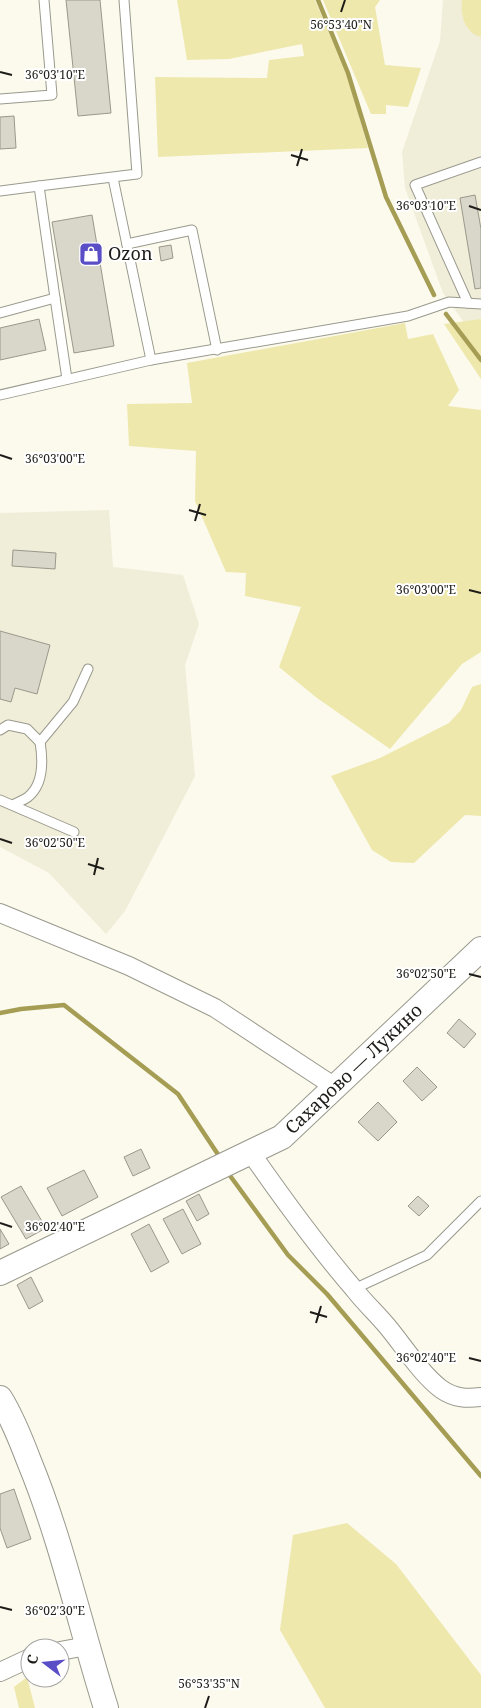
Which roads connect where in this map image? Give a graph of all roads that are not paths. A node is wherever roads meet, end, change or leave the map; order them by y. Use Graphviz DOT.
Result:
graph roads {
  1 [pos="44,0"];
  2 [pos="124,0"];
  3 [pos="0,100"];
  4 [pos="481,162"];
  5 [pos="113,178"];
  6 [pos="39,186"];
  7 [pos="0,191"];
  8 [pos="127,244"];
  9 [pos="55,298"];
  10 [pos="468,303"];
  11 [pos="481,304"];
  12 [pos="0,312"];
  13 [pos="217,350"];
  14 [pos="151,360"];
  15 [pos="67,379"];
  16 [pos="0,395"];
  17 [pos="88,669"];
  18 [pos="0,730"];
  19 [pos="40,742"];
  20 [pos="0,800"];
  21 [pos="14,804"];
  22 [pos="74,832"];
  23 [pos="0,912"];
  24 [pos="481,949"];
  25 [pos="335,1087"];
  26 [pos="251,1153"];
  27 [pos="481,1201"];
  28 [pos="0,1272"];
  29 [pos="354,1289"];
  30 [pos="481,1397"];
  31 [pos="0,1398"];
  32 [pos="87,1646"];
  33 [pos="70,1649"];
  34 [pos="20,1663"];
  35 [pos="0,1672"];
  36 [pos="106,1708"];
  1 -- 3 [label="lane"];
  2 -- 5 [label="lane"];
  4 -- 10 [label="lane"];
  5 -- 6 [label="lane"];
  5 -- 8 [label="lane"];
  6 -- 7 [label="lane"];
  6 -- 9 [label="lane"];
  8 -- 13 [label="lane"];
  8 -- 14 [label="lane"];
  9 -- 12 [label="lane"];
  9 -- 15 [label="lane"];
  10 -- 11 [label="lane"];
  10 -- 13 [label="lane"];
  13 -- 14 [label="lane"];
  14 -- 15 [label="lane"];
  15 -- 16 [label="lane"];
  17 -- 19 [label="lane"];
  18 -- 19 [label="lane"];
  19 -- 21 [label="lane"];
  20 -- 21 [label="lane"];
  21 -- 22 [label="lane"];
  23 -- 25 [label="street"];
  24 -- 25 [label="street, Сахарово — Лукино"];
  25 -- 26 [label="street, Сахарово — Лукино"];
  26 -- 28 [label="street, Сахарово — Лукино"];
  26 -- 29 [label="street"];
  27 -- 29 [label="lane"];
  29 -- 30 [label="street"];
  31 -- 32 [label="street"];
  32 -- 33 [label="street"];
  32 -- 36 [label="street"];
  34 -- 35 [label="street"];
}
